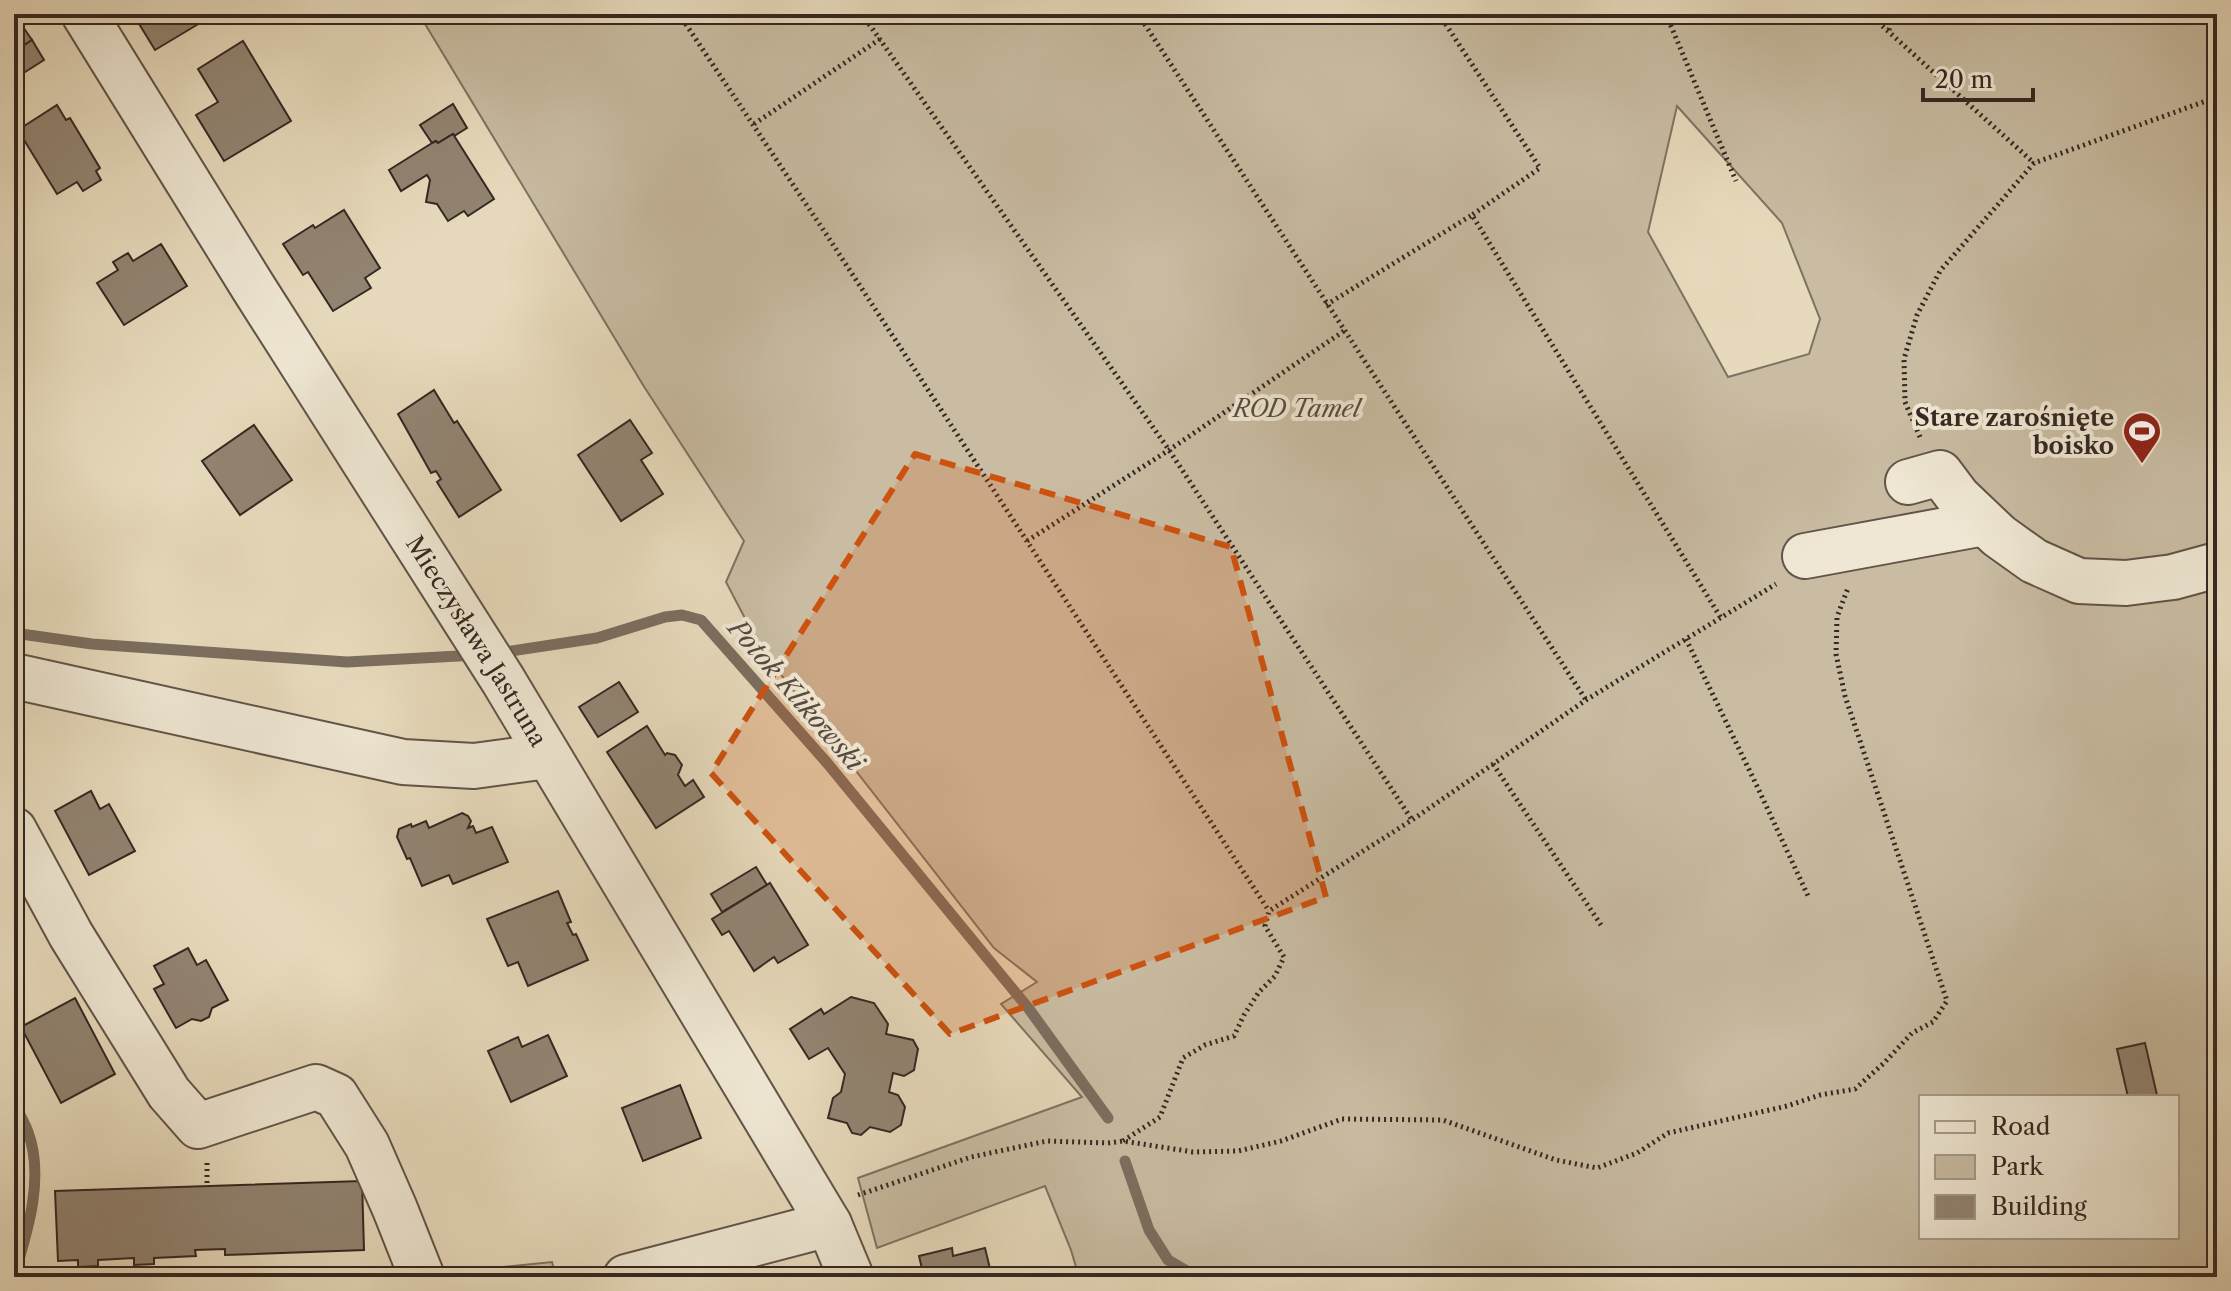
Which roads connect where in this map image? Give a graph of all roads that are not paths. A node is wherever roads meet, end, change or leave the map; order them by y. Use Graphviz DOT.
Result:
graph roads {
  1 [pos="84,14"];
  2 [pos="1924,478"];
  3 [pos="1991,530"];
  4 [pos="2217,565"];
  5 [pos="1794,568"];
  6 [pos="14,676"];
  7 [pos="548,756"];
  8 [pos="14,830"];
  9 [pos="824,1216"];
  10 [pos="422,1277"];
  11 [pos="626,1277"];
  12 [pos="851,1277"];
  1 -- 7 [label="street, Mieczysława Jastruna"];
  2 -- 3 [label="street"];
  3 -- 4 [label="street"];
  3 -- 5 [label="street"];
  6 -- 7 [label="street"];
  7 -- 9 [label="street, Mieczysława Jastruna"];
  8 -- 10 [label="street"];
  9 -- 11 [label="street"];
  9 -- 12 [label="street, Mieczysława Jastruna"];
}
